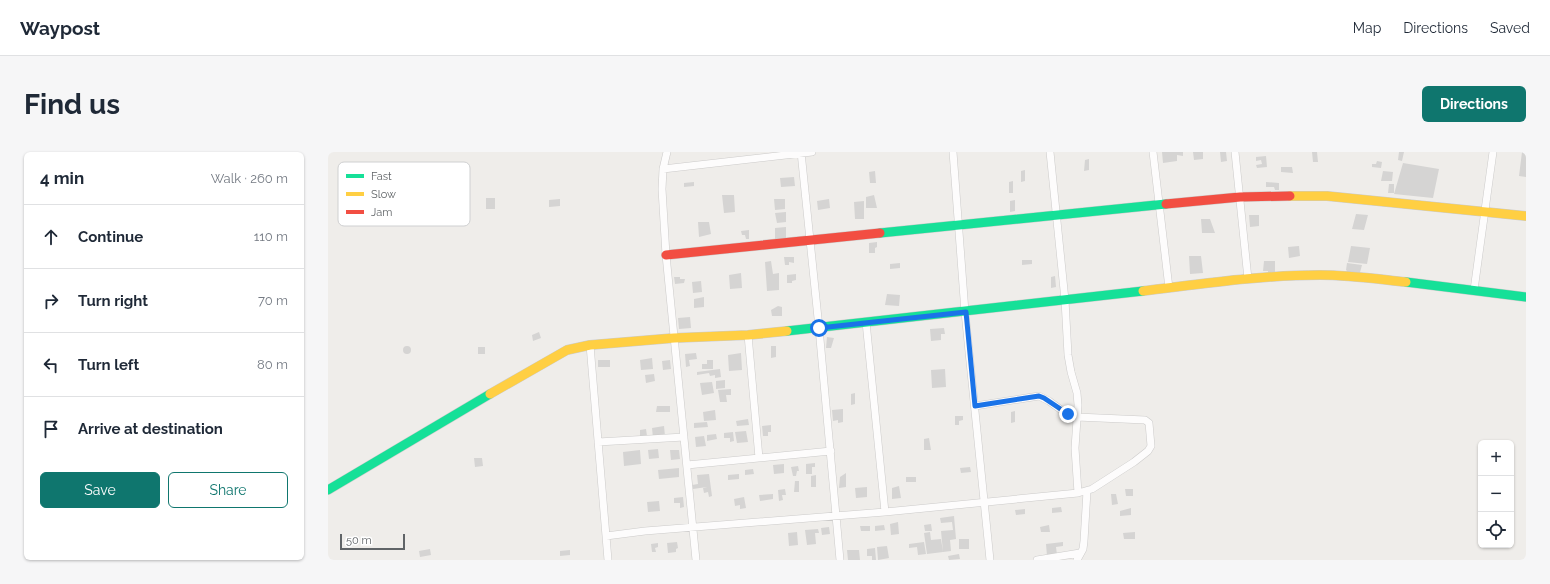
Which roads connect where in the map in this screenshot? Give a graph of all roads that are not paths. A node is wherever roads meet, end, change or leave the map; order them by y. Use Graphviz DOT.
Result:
graph roads {
  1 [pos="667,152"];
  2 [pos="801,152"];
  3 [pos="812,152"];
  4 [pos="953,152"];
  5 [pos="1050,152"];
  6 [pos="1153,152"];
  7 [pos="1235,152"];
  8 [pos="1493,152"];
  9 [pos="663,170"];
  10 [pos="1240,197"];
  11 [pos="1159,205"];
  12 [pos="1486,212"];
  13 [pos="1526,216"];
  14 [pos="1056,217"];
  15 [pos="959,226"];
  16 [pos="810,241"];
  17 [pos="666,255"];
  18 [pos="1248,279"];
  19 [pos="1169,288"];
  20 [pos="1474,290"];
  21 [pos="1526,297"];
  22 [pos="1065,300"];
  23 [pos="966,312"];
  24 [pos="866,322"];
  25 [pos="819,328"];
  26 [pos="748,335"];
  27 [pos="674,338"];
  28 [pos="590,345"];
  29 [pos="975,406"];
  30 [pos="1077,417"];
  31 [pos="684,437"];
  32 [pos="598,442"];
  33 [pos="830,451"];
  34 [pos="759,458"];
  35 [pos="687,464"];
  36 [pos="328,490"];
  37 [pos="1087,491"];
  38 [pos="1078,493"];
  39 [pos="985,502"];
  40 [pos="886,512"];
  41 [pos="836,516"];
  42 [pos="693,527"];
  43 [pos="606,536"];
  44 [pos="1078,557"];
  45 [pos="608,560"];
  46 [pos="696,560"];
  47 [pos="840,560"];
  48 [pos="990,560"];
  49 [pos="1037,560"];
  1 -- 9 [label="street"];
  2 -- 3 [label="street"];
  2 -- 9 [label="street"];
  2 -- 16 [label="street"];
  4 -- 15 [label="street"];
  5 -- 14 [label="street"];
  6 -- 11 [label="street"];
  7 -- 10 [label="street"];
  8 -- 12 [label="street"];
  9 -- 17 [label="street"];
  10 -- 11 [label="main road"];
  10 -- 12 [label="main road"];
  10 -- 18 [label="street"];
  11 -- 14 [label="main road"];
  11 -- 19 [label="street"];
  12 -- 13 [label="main road"];
  12 -- 20 [label="street"];
  14 -- 15 [label="main road"];
  14 -- 22 [label="street"];
  15 -- 16 [label="main road"];
  15 -- 23 [label="street"];
  16 -- 17 [label="main road"];
  16 -- 25 [label="street"];
  17 -- 27 [label="street"];
  18 -- 19 [label="main road"];
  18 -- 20 [label="main road"];
  19 -- 22 [label="main road"];
  20 -- 21 [label="main road"];
  22 -- 23 [label="main road"];
  22 -- 30 [label="street"];
  23 -- 24 [label="main road"];
  23 -- 29 [label="street"];
  24 -- 25 [label="main road"];
  24 -- 40 [label="street"];
  25 -- 26 [label="main road"];
  25 -- 33 [label="street"];
  26 -- 27 [label="main road"];
  26 -- 34 [label="street"];
  27 -- 28 [label="main road"];
  27 -- 31 [label="street"];
  28 -- 32 [label="street"];
  28 -- 36 [label="main road"];
  29 -- 30 [label="street"];
  29 -- 39 [label="street"];
  30 -- 37 [label="street"];
  30 -- 38 [label="street"];
  31 -- 32 [label="street"];
  31 -- 35 [label="street"];
  32 -- 43 [label="street"];
  33 -- 34 [label="street"];
  33 -- 41 [label="street"];
  34 -- 35 [label="street"];
  35 -- 42 [label="street"];
  37 -- 38 [label="street"];
  37 -- 44 [label="street"];
  38 -- 39 [label="street"];
  39 -- 40 [label="street"];
  39 -- 48 [label="street"];
  40 -- 41 [label="street"];
  41 -- 42 [label="street"];
  41 -- 47 [label="street"];
  42 -- 43 [label="street"];
  42 -- 46 [label="street"];
  43 -- 45 [label="street"];
  44 -- 49 [label="street"];
}
